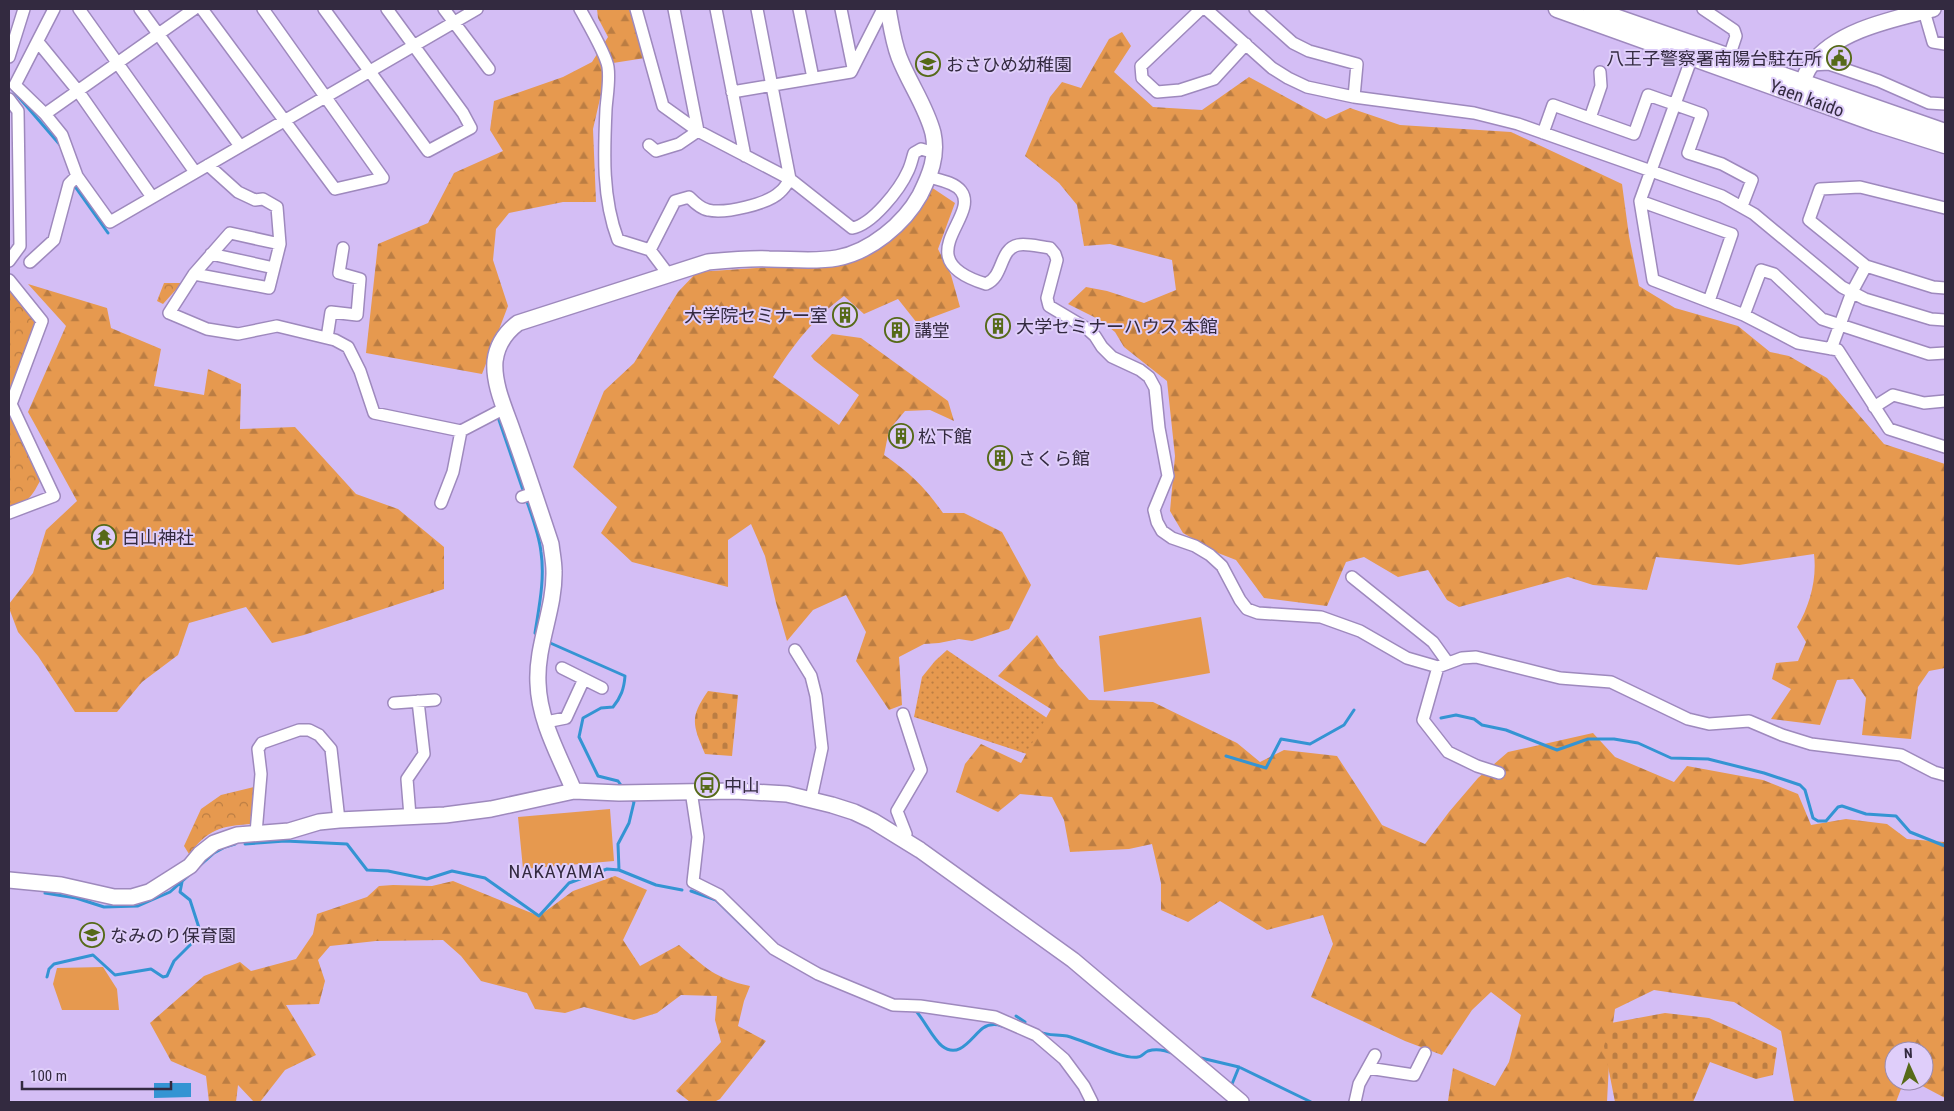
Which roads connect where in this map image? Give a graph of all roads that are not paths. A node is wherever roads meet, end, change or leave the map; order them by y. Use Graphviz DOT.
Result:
graph roads {
  1 [pos="24,9"];
  2 [pos="54,9"];
  3 [pos="79,9"];
  4 [pos="140,9"];
  5 [pos="194,9"];
  6 [pos="202,9"];
  7 [pos="263,9"];
  8 [pos="324,9"];
  9 [pos="387,9"];
  10 [pos="444,9"];
  11 [pos="477,9"];
  12 [pos="580,9"];
  13 [pos="636,9"];
  14 [pos="674,9"];
  15 [pos="716,9"];
  16 [pos="757,9"];
  17 [pos="799,9"];
  18 [pos="841,9"];
  19 [pos="883,9"];
  20 [pos="888,9"];
  21 [pos="1201,9"];
  22 [pos="1206,9"];
  23 [pos="1255,9"];
  24 [pos="1557,9"];
  25 [pos="1592,9"];
  26 [pos="1703,9"];
  27 [pos="1929,10"];
  28 [pos="9,19"];
  29 [pos="454,22"];
  30 [pos="17,31"];
  31 [pos="159,34"];
  32 [pos="38,42"];
  33 [pos="1246,44"];
  34 [pos="1945,44"];
  35 [pos="414,46"];
  36 [pos="9,57"];
  37 [pos="1692,57"];
  38 [pos="1729,57"];
  39 [pos="118,63"];
  40 [pos="1811,65"];
  41 [pos="854,68"];
  42 [pos="489,69"];
  43 [pos="370,71"];
  44 [pos="1600,72"];
  45 [pos="813,78"];
  46 [pos="772,86"];
  47 [pos="1800,88"];
  48 [pos="78,91"];
  49 [pos="732,92"];
  50 [pos="325,97"];
  51 [pos="1354,97"];
  52 [pos="9,99"];
  53 [pos="1945,104"];
  54 [pos="1675,105"];
  55 [pos="46,114"];
  56 [pos="1590,118"];
  57 [pos="283,121"];
  58 [pos="698,131"];
  59 [pos="1945,132"];
  60 [pos="1543,133"];
  61 [pos="649,145"];
  62 [pos="1945,145"];
  63 [pos="240,146"];
  64 [pos="935,153"];
  65 [pos="745,156"];
  66 [pos="208,165"];
  67 [pos="195,172"];
  68 [pos="1652,172"];
  69 [pos="76,176"];
  70 [pos="929,177"];
  71 [pos="790,179"];
  72 [pos="152,197"];
  73 [pos="1640,201"];
  74 [pos="1742,206"];
  75 [pos="1945,208"];
  76 [pos="280,244"];
  77 [pos="343,248"];
  78 [pos="650,250"];
  79 [pos="211,254"];
  80 [pos="9,261"];
  81 [pos="30,262"];
  82 [pos="1866,266"];
  83 [pos="274,268"];
  84 [pos="194,274"];
  85 [pos="668,274"];
  86 [pos="9,280"];
  87 [pos="1945,288"];
  88 [pos="1852,292"];
  89 [pos="1710,301"];
  90 [pos="1744,315"];
  91 [pos="1945,320"];
  92 [pos="1840,325"];
  93 [pos="327,338"];
  94 [pos="1830,349"];
  95 [pos="1945,353"];
  96 [pos="1945,401"];
  97 [pos="1874,407"];
  98 [pos="505,408"];
  99 [pos="461,431"];
  100 [pos="1945,447"];
  101 [pos="441,503"];
  102 [pos="9,513"];
  103 [pos="1352,577"];
  104 [pos="795,650"];
  105 [pos="1443,665"];
  106 [pos="562,668"];
  107 [pos="584,679"];
  108 [pos="602,688"];
  109 [pos="435,700"];
  110 [pos="418,701"];
  111 [pos="394,703"];
  112 [pos="903,714"];
  113 [pos="546,722"];
  114 [pos="1499,773"];
  115 [pos="1945,775"];
  116 [pos="574,791"];
  117 [pos="691,791"];
  118 [pos="811,799"];
  119 [pos="410,816"];
  120 [pos="339,820"];
  121 [pos="256,833"];
  122 [pos="904,840"];
  123 [pos="9,880"];
  124 [pos="1425,1053"];
  125 [pos="1375,1055"];
  126 [pos="1368,1068"];
  127 [pos="1092,1102"];
  128 [pos="1241,1102"];
  129 [pos="1354,1102"];
  1 -- 30 [label="street"];
  2 -- 32 [label="street"];
  3 -- 39 [label="street"];
  4 -- 31 [label="street"];
  5 -- 31 [label="street"];
  6 -- 57 [label="street"];
  7 -- 50 [label="street"];
  8 -- 43 [label="street"];
  9 -- 35 [label="street"];
  10 -- 29 [label="street"];
  11 -- 29 [label="street"];
  12 -- 78 [label="street"];
  13 -- 58 [label="street"];
  14 -- 58 [label="street"];
  15 -- 49 [label="street"];
  16 -- 46 [label="street"];
  17 -- 45 [label="street"];
  18 -- 41 [label="street"];
  19 -- 41 [label="street"];
  20 -- 64 [label="street"];
  21 -- 33 [label="street"];
  22 -- 33 [label="street"];
  23 -- 51 [label="street"];
  24 -- 37 [label="main road, Yaen kaido"];
  25 -- 38 [label="main road, Yaen kaido"];
  26 -- 38 [label="street"];
  27 -- 34 [label="street"];
  27 -- 40 [label="street"];
  28 -- 30 [label="street"];
  29 -- 35 [label="street"];
  29 -- 42 [label="street"];
  30 -- 36 [label="street"];
  31 -- 39 [label="street"];
  31 -- 63 [label="street"];
  32 -- 48 [label="street"];
  32 -- 55 [label="street"];
  33 -- 51 [label="street"];
  35 -- 43 [label="street"];
  35 -- 43 [label="street"];
  37 -- 47 [label="main road, Yaen kaido"];
  37 -- 54 [label="street"];
  38 -- 47 [label="main road, Yaen kaido"];
  39 -- 48 [label="street"];
  39 -- 67 [label="street"];
  40 -- 47 [label="street"];
  40 -- 53 [label="street"];
  41 -- 45 [label="street"];
  43 -- 50 [label="street"];
  44 -- 56 [label="street"];
  45 -- 46 [label="street"];
  46 -- 49 [label="street"];
  46 -- 71 [label="street"];
  47 -- 59 [label="main road, Yaen kaido"];
  47 -- 62 [label="main road, Yaen kaido"];
  48 -- 55 [label="street"];
  48 -- 72 [label="street"];
  49 -- 65 [label="street"];
  50 -- 57 [label="street"];
  50 -- 57 [label="street"];
  51 -- 60 [label="street"];
  52 -- 80 [label="street"];
  54 -- 56 [label="street"];
  54 -- 68 [label="street"];
  54 -- 74 [label="street"];
  55 -- 69 [label="street"];
  56 -- 60 [label="street"];
  57 -- 63 [label="street"];
  58 -- 61 [label="street"];
  58 -- 65 [label="street"];
  60 -- 68 [label="street"];
  63 -- 66 [label="street"];
  64 -- 70 [label="street"];
  64 -- 71 [label="street"];
  65 -- 71 [label="street"];
  66 -- 67 [label="street"];
  66 -- 76 [label="street"];
  67 -- 72 [label="street"];
  68 -- 73 [label="street"];
  68 -- 74 [label="street"];
  69 -- 72 [label="street"];
  69 -- 81 [label="street"];
  70 -- 85 [label="street"];
  70 -- 105 [label="street"];
  71 -- 78 [label="street"];
  73 -- 89 [label="street"];
  73 -- 89 [label="street"];
  74 -- 88 [label="street"];
  75 -- 82 [label="street"];
  76 -- 79 [label="street"];
  76 -- 83 [label="street"];
  77 -- 93 [label="street"];
  78 -- 85 [label="street"];
  79 -- 83 [label="street"];
  79 -- 84 [label="street"];
  82 -- 87 [label="street"];
  82 -- 88 [label="street"];
  83 -- 84 [label="street"];
  84 -- 93 [label="street"];
  85 -- 98 [label="street"];
  86 -- 102 [label="street"];
  88 -- 91 [label="street"];
  88 -- 92 [label="street"];
  89 -- 90 [label="street"];
  90 -- 92 [label="street"];
  90 -- 94 [label="street"];
  92 -- 94 [label="street"];
  92 -- 95 [label="street"];
  93 -- 99 [label="street"];
  94 -- 97 [label="street"];
  96 -- 97 [label="street"];
  97 -- 100 [label="street"];
  98 -- 99 [label="street"];
  98 -- 113 [label="street"];
  99 -- 101 [label="street"];
  103 -- 105 [label="street"];
  104 -- 118 [label="street"];
  105 -- 114 [label="street"];
  105 -- 115 [label="street"];
  106 -- 107 [label="street"];
  107 -- 108 [label="street"];
  107 -- 113 [label="street"];
  109 -- 110 [label="street"];
  110 -- 111 [label="street"];
  110 -- 119 [label="street"];
  112 -- 122 [label="street"];
  113 -- 116 [label="street"];
  116 -- 117 [label="street"];
  116 -- 119 [label="street"];
  117 -- 118 [label="street"];
  117 -- 127 [label="street"];
  118 -- 122 [label="street"];
  119 -- 120 [label="street"];
  120 -- 121 [label="street"];
  120 -- 121 [label="street"];
  121 -- 123 [label="street"];
  122 -- 128 [label="street"];
  124 -- 126 [label="street"];
  125 -- 126 [label="street"];
  126 -- 129 [label="street"];
}
